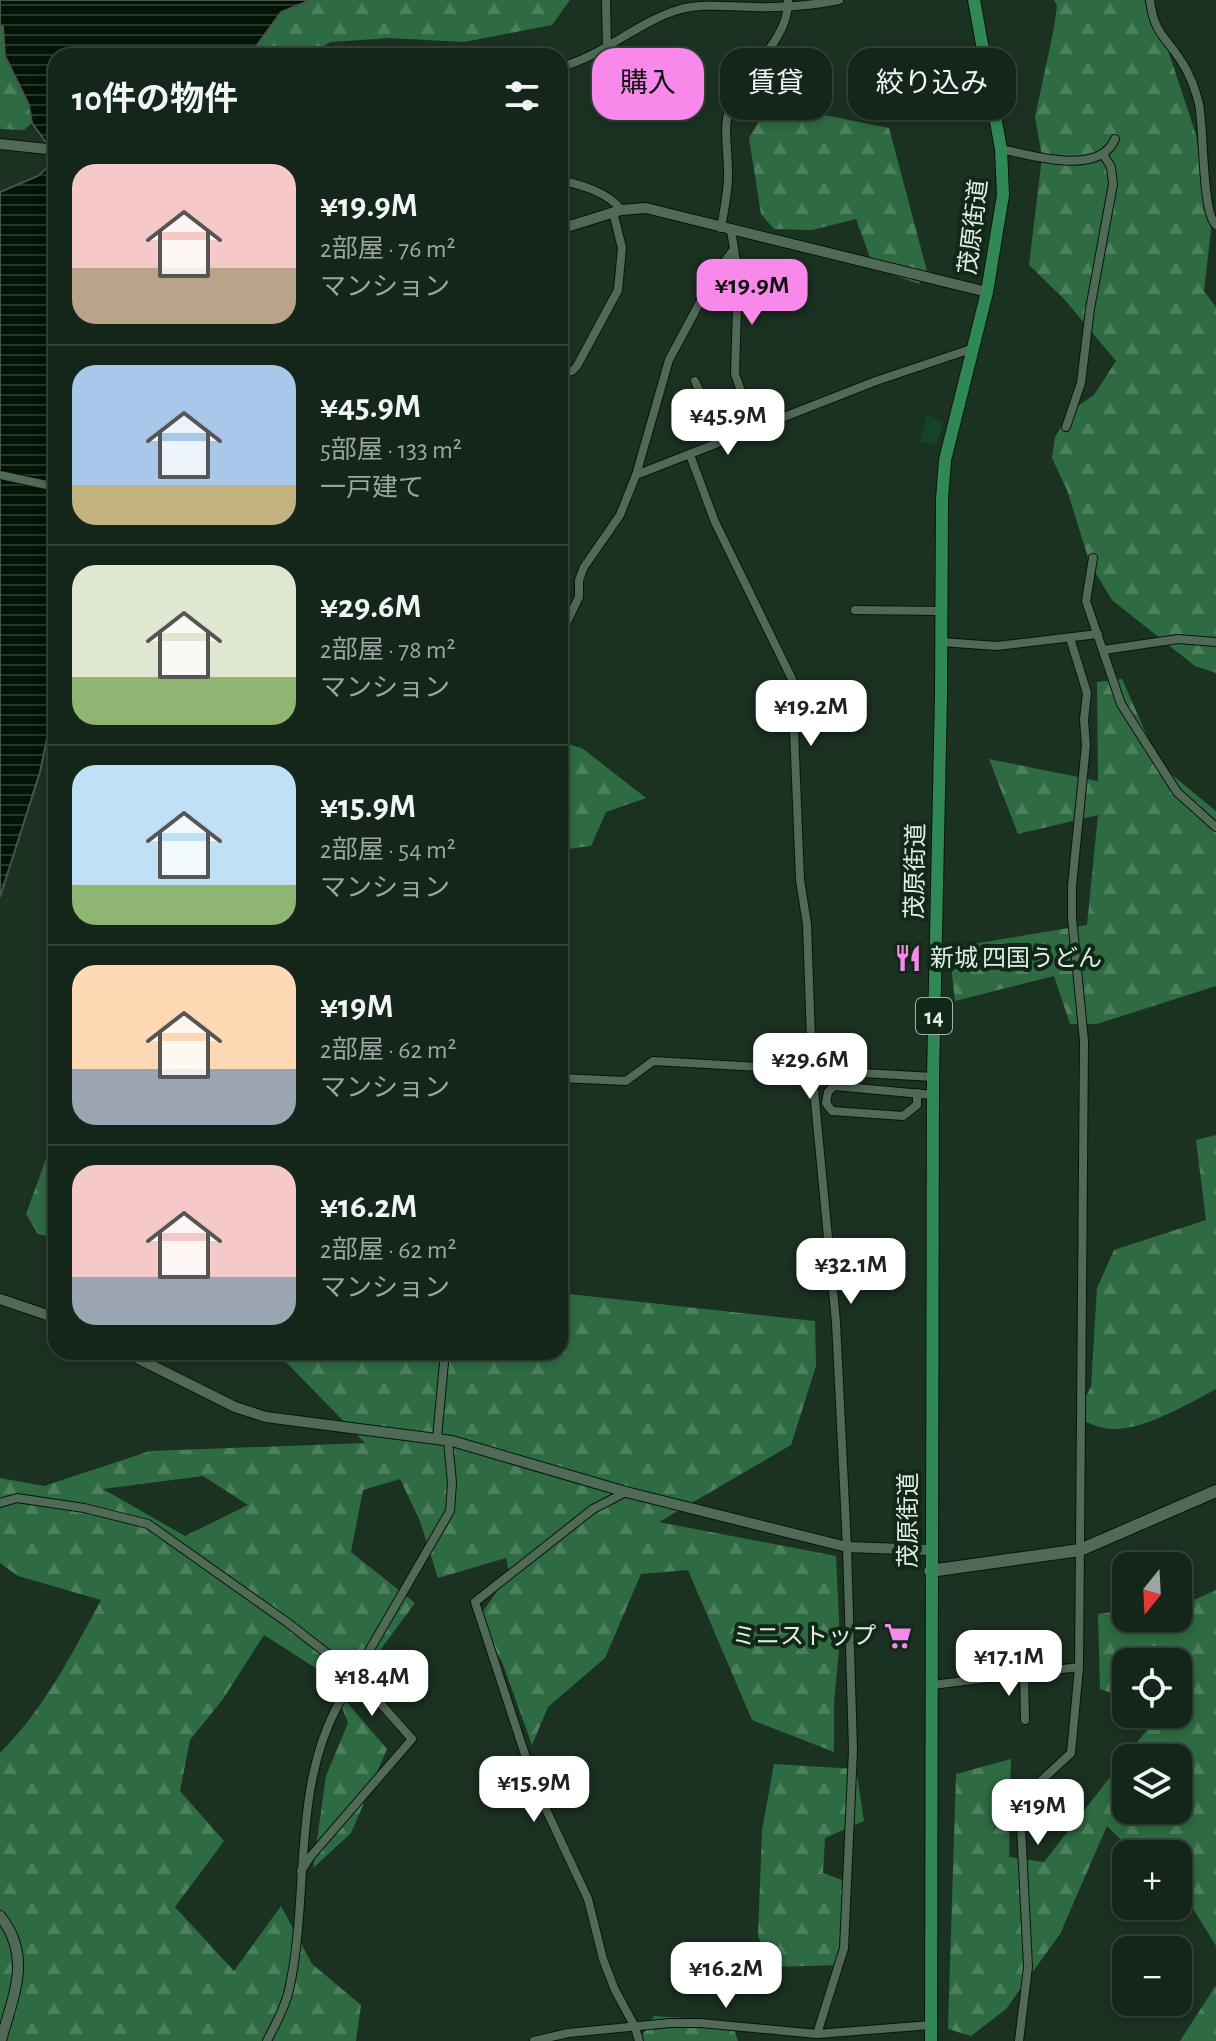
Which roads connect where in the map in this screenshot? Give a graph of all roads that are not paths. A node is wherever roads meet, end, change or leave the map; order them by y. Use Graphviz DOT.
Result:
graph roads {
  1 [pos="606,0"];
  2 [pos="839,0"];
  3 [pos="974,0"];
  4 [pos="1150,0"];
  5 [pos="788,4"];
  6 [pos="607,47"];
  7 [pos="568,66"];
  8 [pos="1115,139"];
  9 [pos="0,144"];
  10 [pos="48,149"];
  11 [pos="1001,149"];
  12 [pos="1103,154"];
  13 [pos="568,183"];
  14 [pos="617,211"];
  15 [pos="1216,225"];
  16 [pos="568,226"];
  17 [pos="726,229"];
  18 [pos="734,249"];
  19 [pos="987,292"];
  20 [pos="974,348"];
  21 [pos="568,372"];
  22 [pos="695,381"];
  23 [pos="1066,427"];
  24 [pos="755,430"];
  25 [pos="722,442"];
  26 [pos="690,455"];
  27 [pos="0,475"];
  28 [pos="636,475"];
  29 [pos="48,485"];
  30 [pos="1093,558"];
  31 [pos="855,610"];
  32 [pos="941,611"];
  33 [pos="568,620"];
  34 [pos="1098,634"];
  35 [pos="1070,638"];
  36 [pos="941,642"];
  37 [pos="1216,642"];
  38 [pos="1104,650"];
  39 [pos="1216,827"];
  40 [pos="812,1069"];
  41 [pos="933,1077"];
  42 [pos="568,1078"];
  43 [pos="917,1093"];
  44 [pos="933,1095"];
  45 [pos="0,1299"];
  46 [pos="48,1315"];
  47 [pos="141,1360"];
  48 [pos="445,1360"];
  49 [pos="443,1440"];
  50 [pos="1216,1491"];
  51 [pos="626,1492"];
  52 [pos="0,1503"];
  53 [pos="847,1547"];
  54 [pos="930,1550"];
  55 [pos="1080,1550"];
  56 [pos="930,1571"];
  57 [pos="1079,1667"];
  58 [pos="1024,1674"];
  59 [pos="356,1676"];
  60 [pos="932,1685"];
  61 [pos="1025,1720"];
  62 [pos="301,1871"];
  63 [pos="0,1916"];
  64 [pos="931,2025"];
  65 [pos="635,2027"];
  66 [pos="819,2038"];
  67 [pos="1,2041"];
  68 [pos="267,2041"];
  69 [pos="534,2041"];
  70 [pos="639,2041"];
  71 [pos="931,2041"];
  72 [pos="1019,2041"];
  1 -- 6 [label="street"];
  2 -- 5 [label="street"];
  3 -- 11 [label="main road, 茂原街道 / 14"];
  4 -- 15 [label="street"];
  5 -- 6 [label="street"];
  5 -- 17 [label="street"];
  6 -- 7 [label="street"];
  8 -- 12 [label="street"];
  9 -- 10 [label="street"];
  11 -- 12 [label="street"];
  11 -- 19 [label="main road, 茂原街道 / 14"];
  12 -- 23 [label="street"];
  13 -- 14 [label="street"];
  14 -- 16 [label="street"];
  14 -- 17 [label="street"];
  14 -- 21 [label="street"];
  17 -- 18 [label="street"];
  17 -- 19 [label="street"];
  18 -- 24 [label="street"];
  18 -- 28 [label="street"];
  19 -- 20 [label="main road, 茂原街道 / 14"];
  20 -- 24 [label="street"];
  20 -- 32 [label="main road, 茂原街道 / 14"];
  22 -- 25 [label="street"];
  24 -- 25 [label="street"];
  25 -- 26 [label="street"];
  26 -- 28 [label="street"];
  26 -- 40 [label="street"];
  27 -- 29 [label="street"];
  28 -- 33 [label="street"];
  30 -- 34 [label="street"];
  31 -- 32 [label="street"];
  32 -- 36 [label="main road, 茂原街道 / 14"];
  34 -- 35 [label="street"];
  34 -- 38 [label="street"];
  35 -- 36 [label="street"];
  35 -- 55 [label="street"];
  36 -- 41 [label="main road, 茂原街道 / 14"];
  37 -- 38 [label="street"];
  38 -- 39 [label="street"];
  40 -- 41 [label="street"];
  40 -- 42 [label="street"];
  40 -- 53 [label="street"];
  41 -- 44 [label="main road, 茂原街道 / 14"];
  43 -- 43 [label="street"];
  43 -- 44 [label="street"];
  44 -- 54 [label="main road, 茂原街道 / 14"];
  45 -- 46 [label="street"];
  47 -- 49 [label="street"];
  48 -- 49 [label="street"];
  49 -- 51 [label="street"];
  49 -- 59 [label="street"];
  50 -- 55 [label="main road"];
  51 -- 53 [label="street"];
  51 -- 65 [label="street"];
  52 -- 59 [label="street"];
  53 -- 54 [label="street"];
  53 -- 66 [label="street"];
  54 -- 56 [label="main road, 茂原街道 / 14"];
  55 -- 56 [label="main road"];
  55 -- 57 [label="street"];
  56 -- 60 [label="main road, 茂原街道 / 14"];
  57 -- 58 [label="street"];
  57 -- 72 [label="street"];
  58 -- 60 [label="street"];
  58 -- 61 [label="street"];
  59 -- 62 [label="street"];
  59 -- 62 [label="street"];
  60 -- 64 [label="main road, 茂原街道 / 14"];
  62 -- 68 [label="street"];
  63 -- 67 [label="street"];
  64 -- 66 [label="street"];
  64 -- 71 [label="main road, 茂原街道 / 14"];
  65 -- 66 [label="street"];
  65 -- 69 [label="street"];
  65 -- 70 [label="street"];
}
